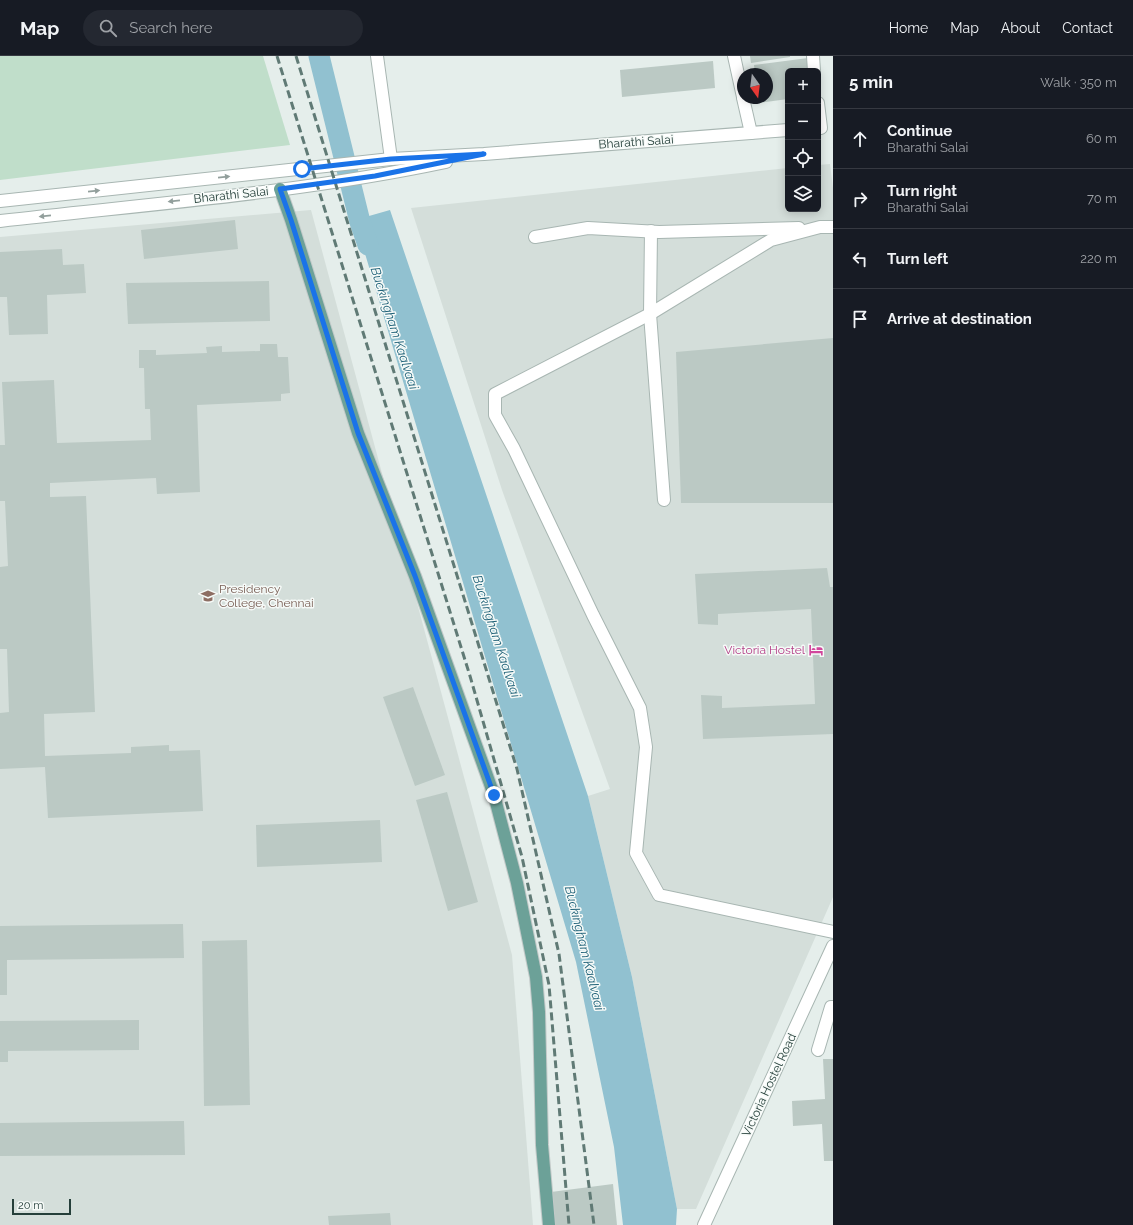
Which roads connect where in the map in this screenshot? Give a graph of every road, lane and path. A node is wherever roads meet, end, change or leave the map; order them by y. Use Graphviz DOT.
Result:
graph roads {
  1 [pos="377,56"];
  2 [pos="734,56"];
  3 [pos="813,56"];
  4 [pos="814,68"];
  5 [pos="737,70"];
  6 [pos="745,104"];
  7 [pos="833,126"];
  8 [pos="821,128"];
  9 [pos="785,130"];
  10 [pos="751,133"];
  11 [pos="484,154"];
  12 [pos="391,159"];
  13 [pos="280,189"];
  14 [pos="0,201"];
  15 [pos="0,221"];
  16 [pos="820,227"];
  17 [pos="833,227"];
  18 [pos="651,232"];
  19 [pos="536,236"];
  20 [pos="650,314"];
  21 [pos="664,500"];
  22 [pos="833,932"];
  23 [pos="833,946"];
  24 [pos="833,1007"];
  25 [pos="818,1050"];
  26 [pos="549,1225"];
  27 [pos="704,1225"];
  1 -- 12 [label="street"];
  2 -- 5 [label="street"];
  3 -- 4 [label="street"];
  6 -- 10 [label="street"];
  7 -- 8 [label="street"];
  9 -- 10 [label="street, Bharathi Salai"];
  10 -- 11 [label="street, Bharathi Salai"];
  11 -- 12 [label="street, Bharathi Salai"];
  11 -- 13 [label="street, Bharathi Salai"];
  14 -- 12 [label="street, Bharathi Salai, one-way"];
  13 -- 15 [label="street, Bharathi Salai, one-way"];
  13 -- 26 [label="main road"];
  16 -- 17 [label="street"];
  16 -- 18 [label="street"];
  16 -- 20 [label="street"];
  18 -- 19 [label="street"];
  18 -- 20 [label="street"];
  20 -- 21 [label="street"];
  20 -- 22 [label="street"];
  23 -- 27 [label="street, Victoria Hostel Road"];
  24 -- 25 [label="street"];
}
